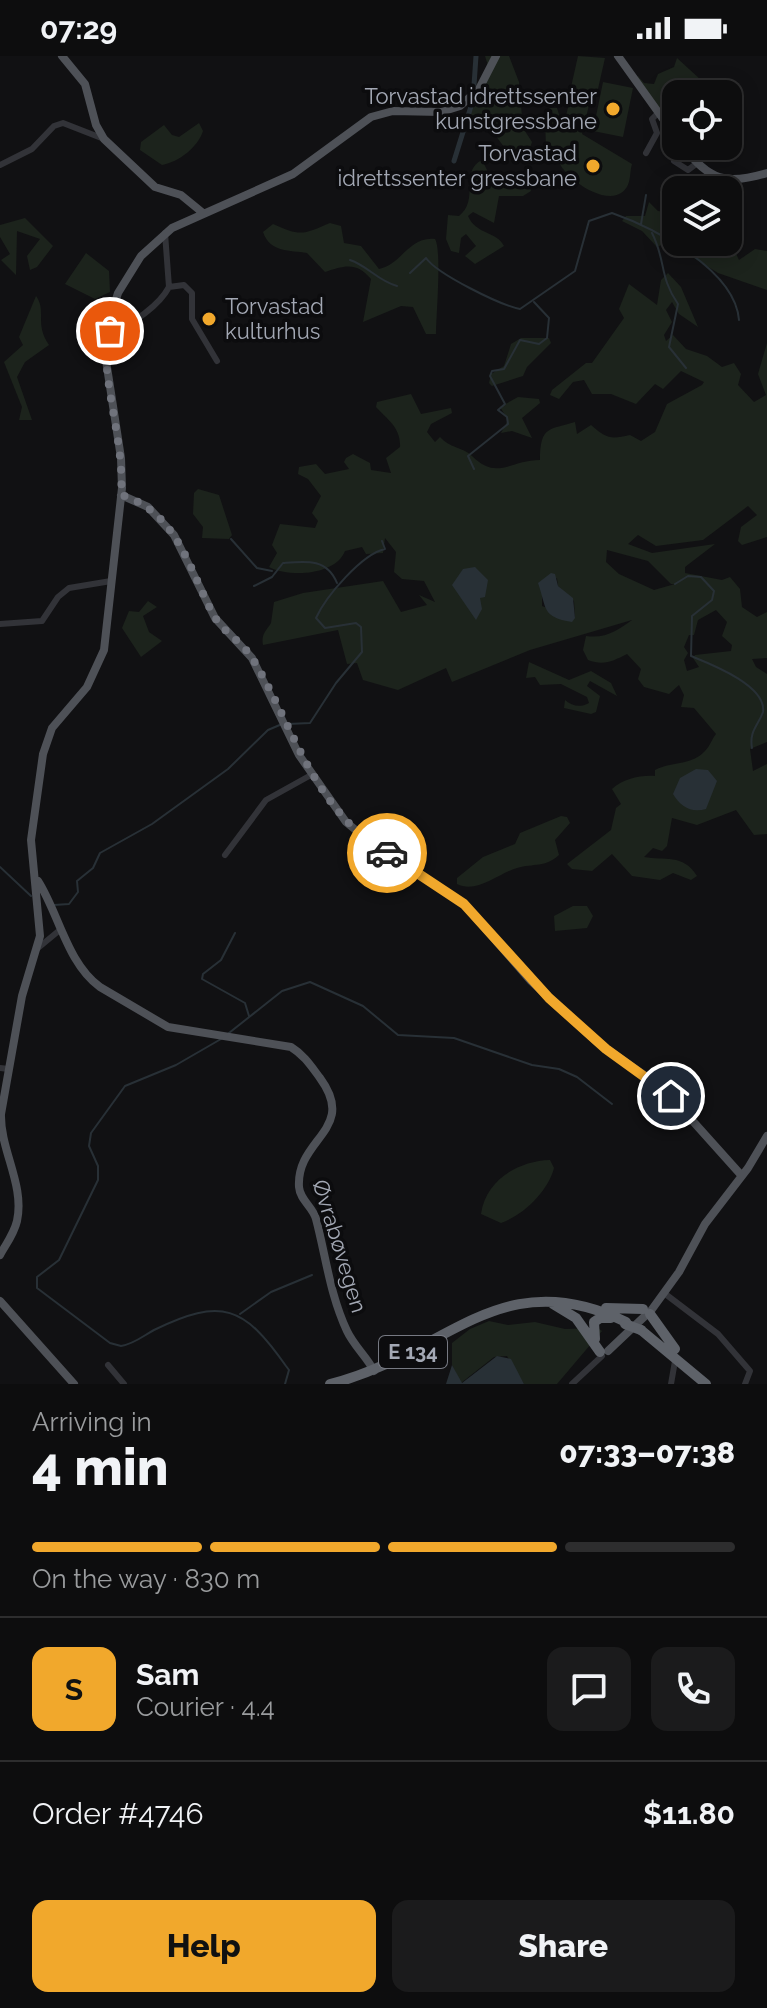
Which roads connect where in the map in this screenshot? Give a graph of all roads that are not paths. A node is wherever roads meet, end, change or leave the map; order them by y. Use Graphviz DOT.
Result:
graph roads {
  1 [pos="62,56"];
  2 [pos="496,56"];
  3 [pos="618,56"];
  4 [pos="658,113"];
  5 [pos="662,118"];
  6 [pos="104,139"];
  7 [pos="646,153"];
  8 [pos="693,160"];
  9 [pos="674,161"];
  10 [pos="696,164"];
  11 [pos="0,165"];
  12 [pos="767,173"];
  13 [pos="203,213"];
  14 [pos="165,233"];
  15 [pos="169,287"];
  16 [pos="107,330"];
  17 [pos="217,361"];
  18 [pos="121,495"];
  19 [pos="111,581"];
  20 [pos="0,624"];
  21 [pos="311,775"];
  22 [pos="225,855"];
  23 [pos="36,878"];
  24 [pos="61,929"];
  25 [pos="38,948"];
  26 [pos="4,1068"];
  27 [pos="767,1136"];
  28 [pos="742,1176"];
  29 [pos="0,1255"];
  30 [pos="661,1296"];
  31 [pos="528,1300"];
  32 [pos="560,1300"];
  33 [pos="0,1301"];
  34 [pos="580,1304"];
  35 [pos="646,1312"];
  36 [pos="611,1318"];
  37 [pos="632,1325"];
  38 [pos="604,1352"];
  39 [pos="675,1361"];
  40 [pos="108,1365"];
  41 [pos="374,1371"];
  42 [pos="696,1375"];
  43 [pos="74,1384"];
  44 [pos="124,1384"];
  45 [pos="330,1384"];
  46 [pos="572,1384"];
  47 [pos="671,1384"];
  48 [pos="706,1384"];
  49 [pos="745,1384"];
  1 -- 6 [label="main road"];
  2 -- 13 [label="main road"];
  3 -- 4 [label="main road"];
  4 -- 5 [label="main road"];
  4 -- 7 [label="street"];
  6 -- 11 [label="street"];
  6 -- 13 [label="main road"];
  8 -- 10 [label="main road"];
  9 -- 10 [label="street"];
  10 -- 12 [label="main road"];
  13 -- 14 [label="main road"];
  14 -- 15 [label="street"];
  14 -- 16 [label="main road"];
  15 -- 16 [label="street"];
  15 -- 17 [label="street"];
  16 -- 18 [label="main road"];
  18 -- 19 [label="main road"];
  18 -- 21 [label="main road"];
  19 -- 20 [label="street"];
  19 -- 23 [label="main road"];
  21 -- 22 [label="street"];
  21 -- 28 [label="main road"];
  23 -- 24 [label="main road, Øvrabøvegen"];
  23 -- 25 [label="main road"];
  24 -- 25 [label="street"];
  24 -- 41 [label="main road, Øvrabøvegen"];
  25 -- 26 [label="main road"];
  26 -- 29 [label="main road"];
  27 -- 28 [label="main road"];
  28 -- 30 [label="main road"];
  30 -- 35 [label="main road"];
  30 -- 49 [label="street"];
  31 -- 32 [label="highway, E 134"];
  31 -- 38 [label="highway"];
  31 -- 41 [label="highway, E 134"];
  32 -- 34 [label="highway, E 134"];
  32 -- 35 [label="highway, E 134"];
  33 -- 43 [label="main road"];
  34 -- 36 [label="highway"];
  34 -- 37 [label="highway, E 134"];
  35 -- 37 [label="main road"];
  35 -- 42 [label="highway, E 134"];
  36 -- 37 [label="highway, E 134"];
  36 -- 38 [label="highway"];
  37 -- 38 [label="main road"];
  37 -- 42 [label="highway, E 134"];
  38 -- 46 [label="street"];
  39 -- 47 [label="street"];
  40 -- 44 [label="street"];
  41 -- 45 [label="highway, E 134"];
  42 -- 48 [label="highway, E 134"];
}
